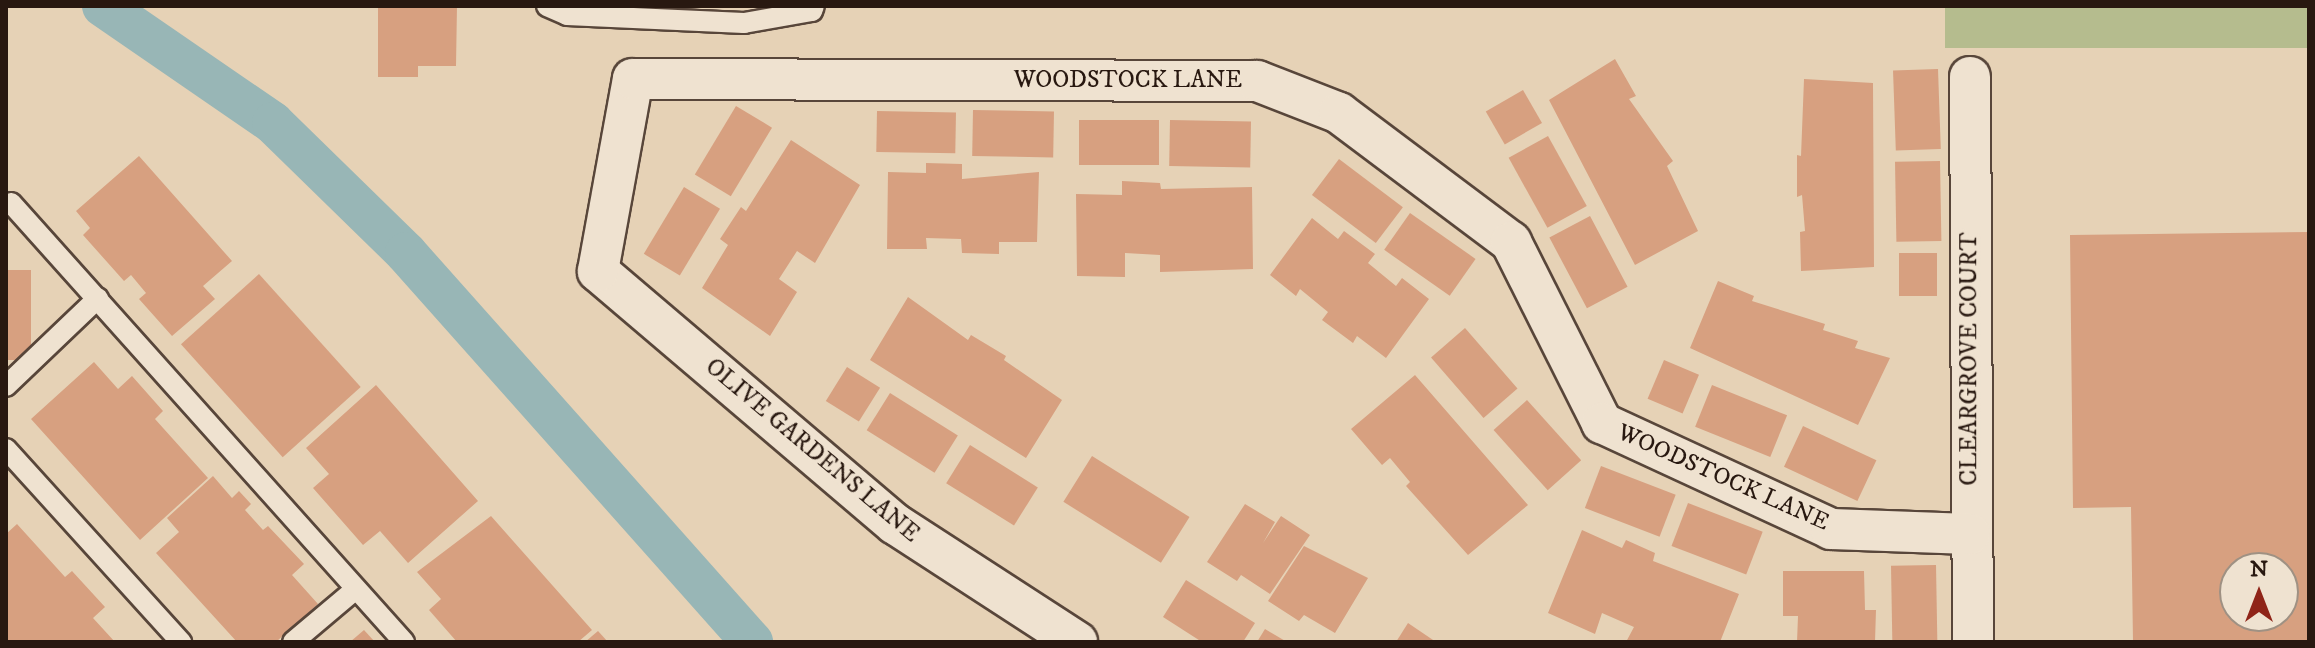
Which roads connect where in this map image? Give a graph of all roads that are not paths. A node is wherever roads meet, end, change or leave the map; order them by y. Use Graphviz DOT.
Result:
graph roads {
  1 [pos="547,6"];
  2 [pos="814,6"];
  3 [pos="1970,77"];
  4 [pos="11,203"];
  5 [pos="598,271"];
  6 [pos="98,298"];
  7 [pos="6,386"];
  8 [pos="6,449"];
  9 [pos="14,472"];
  10 [pos="1970,534"];
  11 [pos="356,589"];
  12 [pos="181,642"];
  13 [pos="293,642"];
  14 [pos="404,642"];
  15 [pos="1077,642"];
  16 [pos="1973,642"];
  1 -- 2 [label="lane"];
  3 -- 10 [label="street, CLEARGROVE COURT"];
  4 -- 6 [label="lane"];
  5 -- 10 [label="street, WOODSTOCK LANE"];
  5 -- 15 [label="street, OLIVE GARDENS LANE"];
  6 -- 7 [label="lane"];
  6 -- 11 [label="lane"];
  8 -- 9 [label="lane"];
  9 -- 12 [label="lane"];
  10 -- 16 [label="street, CLEARGROVE COURT"];
  11 -- 13 [label="lane"];
  11 -- 14 [label="lane"];
}
